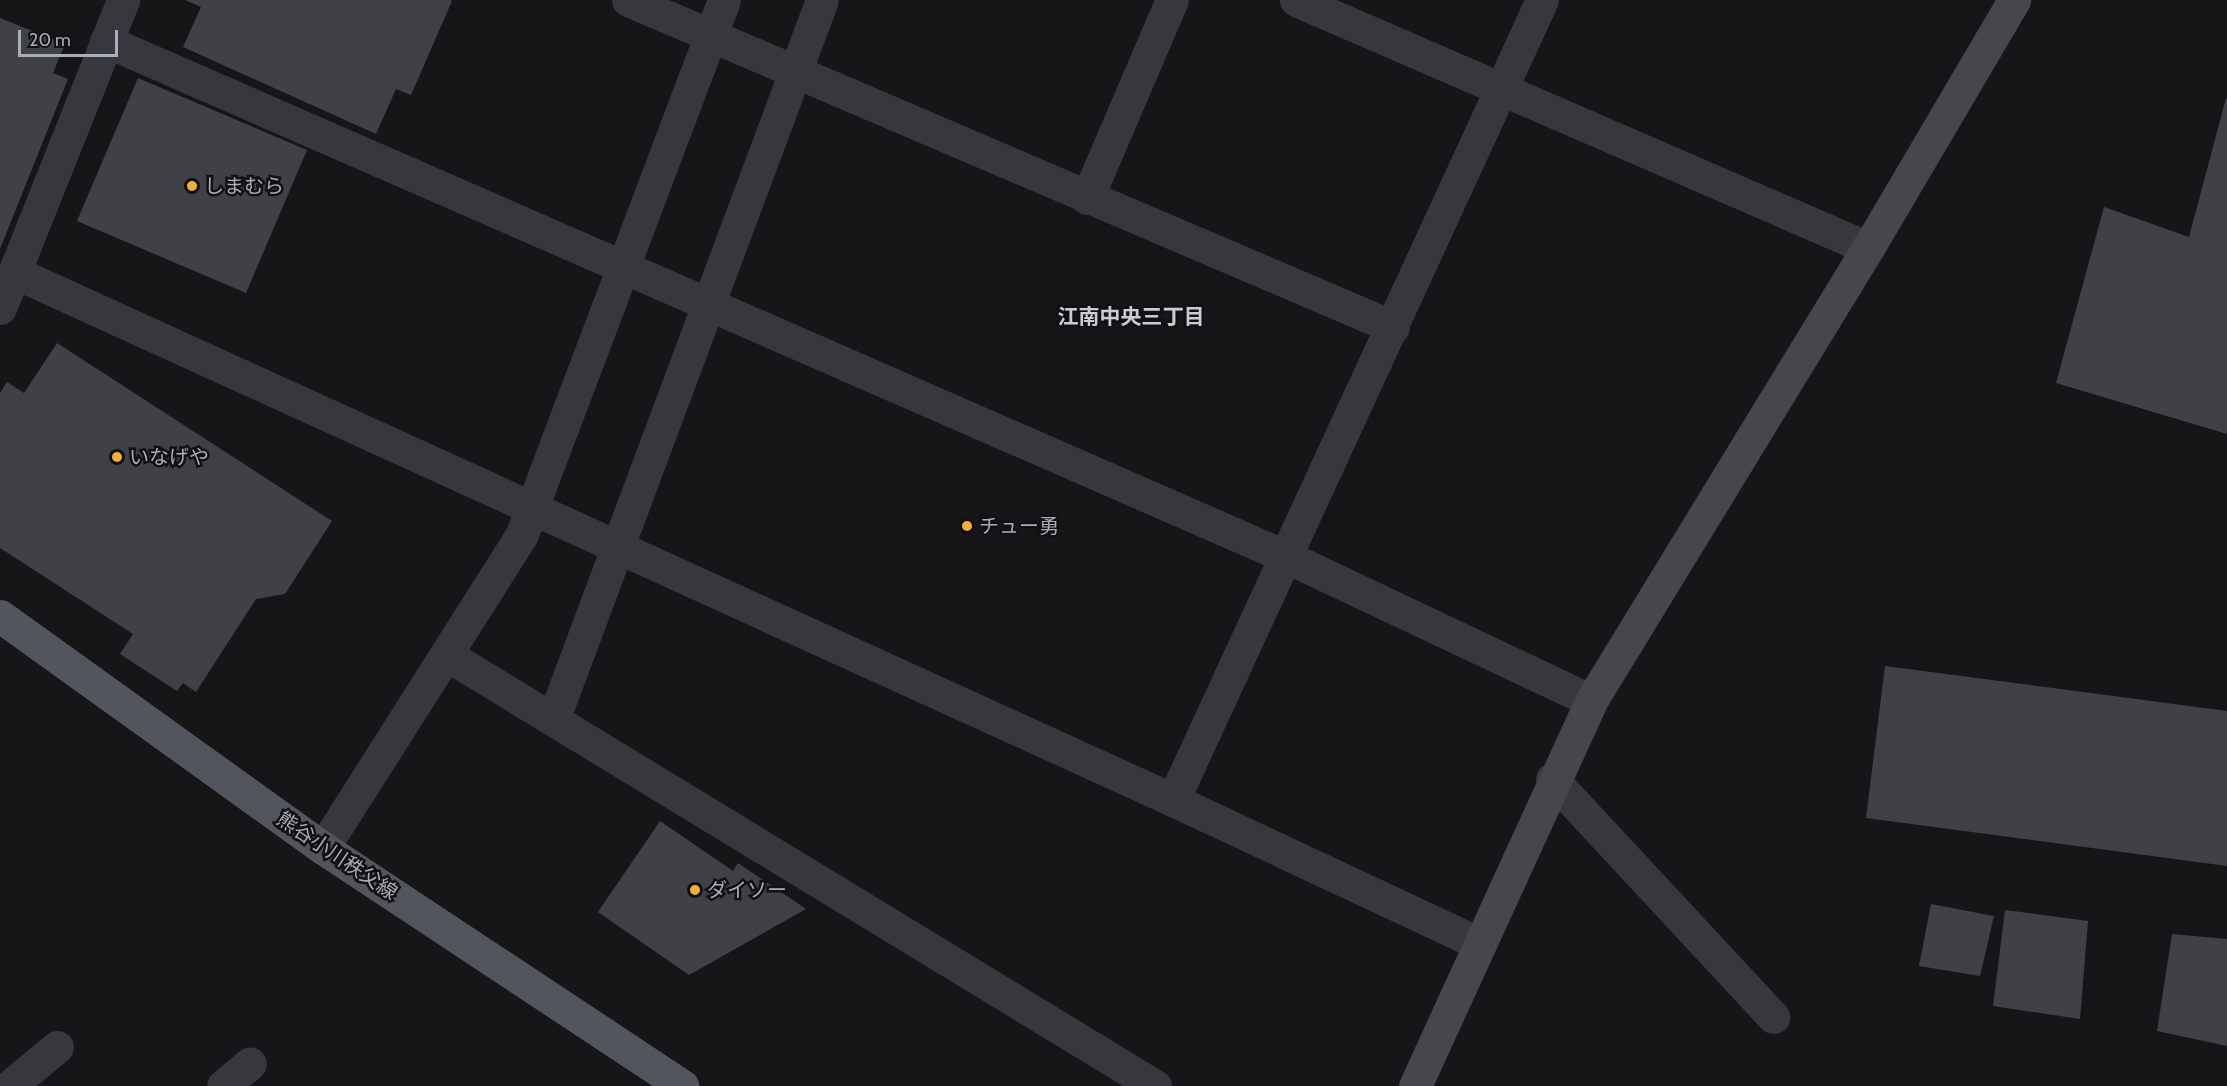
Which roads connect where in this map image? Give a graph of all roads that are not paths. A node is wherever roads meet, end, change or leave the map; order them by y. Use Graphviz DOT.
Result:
graph roads {
  1 [pos="123,0"];
  2 [pos="628,0"];
  3 [pos="724,0"];
  4 [pos="822,0"];
  5 [pos="1172,0"];
  6 [pos="1296,0"];
  7 [pos="1542,0"];
  8 [pos="2014,0"];
  9 [pos="711,35"];
  10 [pos="106,40"];
  11 [pos="795,71"];
  12 [pos="1501,88"];
  13 [pos="1087,198"];
  14 [pos="1868,248"];
  15 [pos="622,267"];
  16 [pos="14,272"];
  17 [pos="706,304"];
  18 [pos="0,308"];
  19 [pos="1394,327"];
  20 [pos="531,508"];
  21 [pos="614,548"];
  22 [pos="1287,557"];
  23 [pos="0,616"];
  24 [pos="447,655"];
  25 [pos="1591,701"];
  26 [pos="554,717"];
  27 [pos="1552,779"];
  28 [pos="1173,800"];
  29 [pos="323,848"];
  30 [pos="1478,943"];
  31 [pos="1773,1017"];
  32 [pos="57,1047"];
  33 [pos="250,1063"];
  34 [pos="10,1086"];
  35 [pos="223,1086"];
  36 [pos="682,1086"];
  37 [pos="1155,1086"];
  38 [pos="1415,1086"];
  1 -- 10 [label="street"];
  2 -- 9 [label="street"];
  3 -- 9 [label="street"];
  4 -- 11 [label="street"];
  5 -- 13 [label="street"];
  6 -- 12 [label="street"];
  7 -- 12 [label="street"];
  8 -- 14 [label="street"];
  9 -- 11 [label="street"];
  9 -- 15 [label="street"];
  10 -- 15 [label="street"];
  10 -- 16 [label="street"];
  11 -- 13 [label="street"];
  11 -- 17 [label="street"];
  12 -- 14 [label="street"];
  12 -- 19 [label="street"];
  13 -- 19 [label="street"];
  14 -- 25 [label="street"];
  15 -- 17 [label="street"];
  15 -- 20 [label="street"];
  16 -- 18 [label="street"];
  16 -- 20 [label="street"];
  17 -- 21 [label="street"];
  17 -- 22 [label="street"];
  19 -- 22 [label="street"];
  20 -- 21 [label="street"];
  20 -- 24 [label="street"];
  21 -- 26 [label="street"];
  21 -- 28 [label="street"];
  22 -- 25 [label="street"];
  22 -- 28 [label="street"];
  23 -- 29 [label="main road, 熊谷小川秩父線"];
  24 -- 26 [label="street"];
  24 -- 29 [label="street"];
  25 -- 27 [label="street"];
  26 -- 37 [label="street"];
  27 -- 30 [label="street"];
  27 -- 31 [label="street"];
  28 -- 30 [label="street"];
  29 -- 36 [label="main road, 熊谷小川秩父線"];
  30 -- 38 [label="street"];
  32 -- 34 [label="street"];
  33 -- 35 [label="street"];
}
